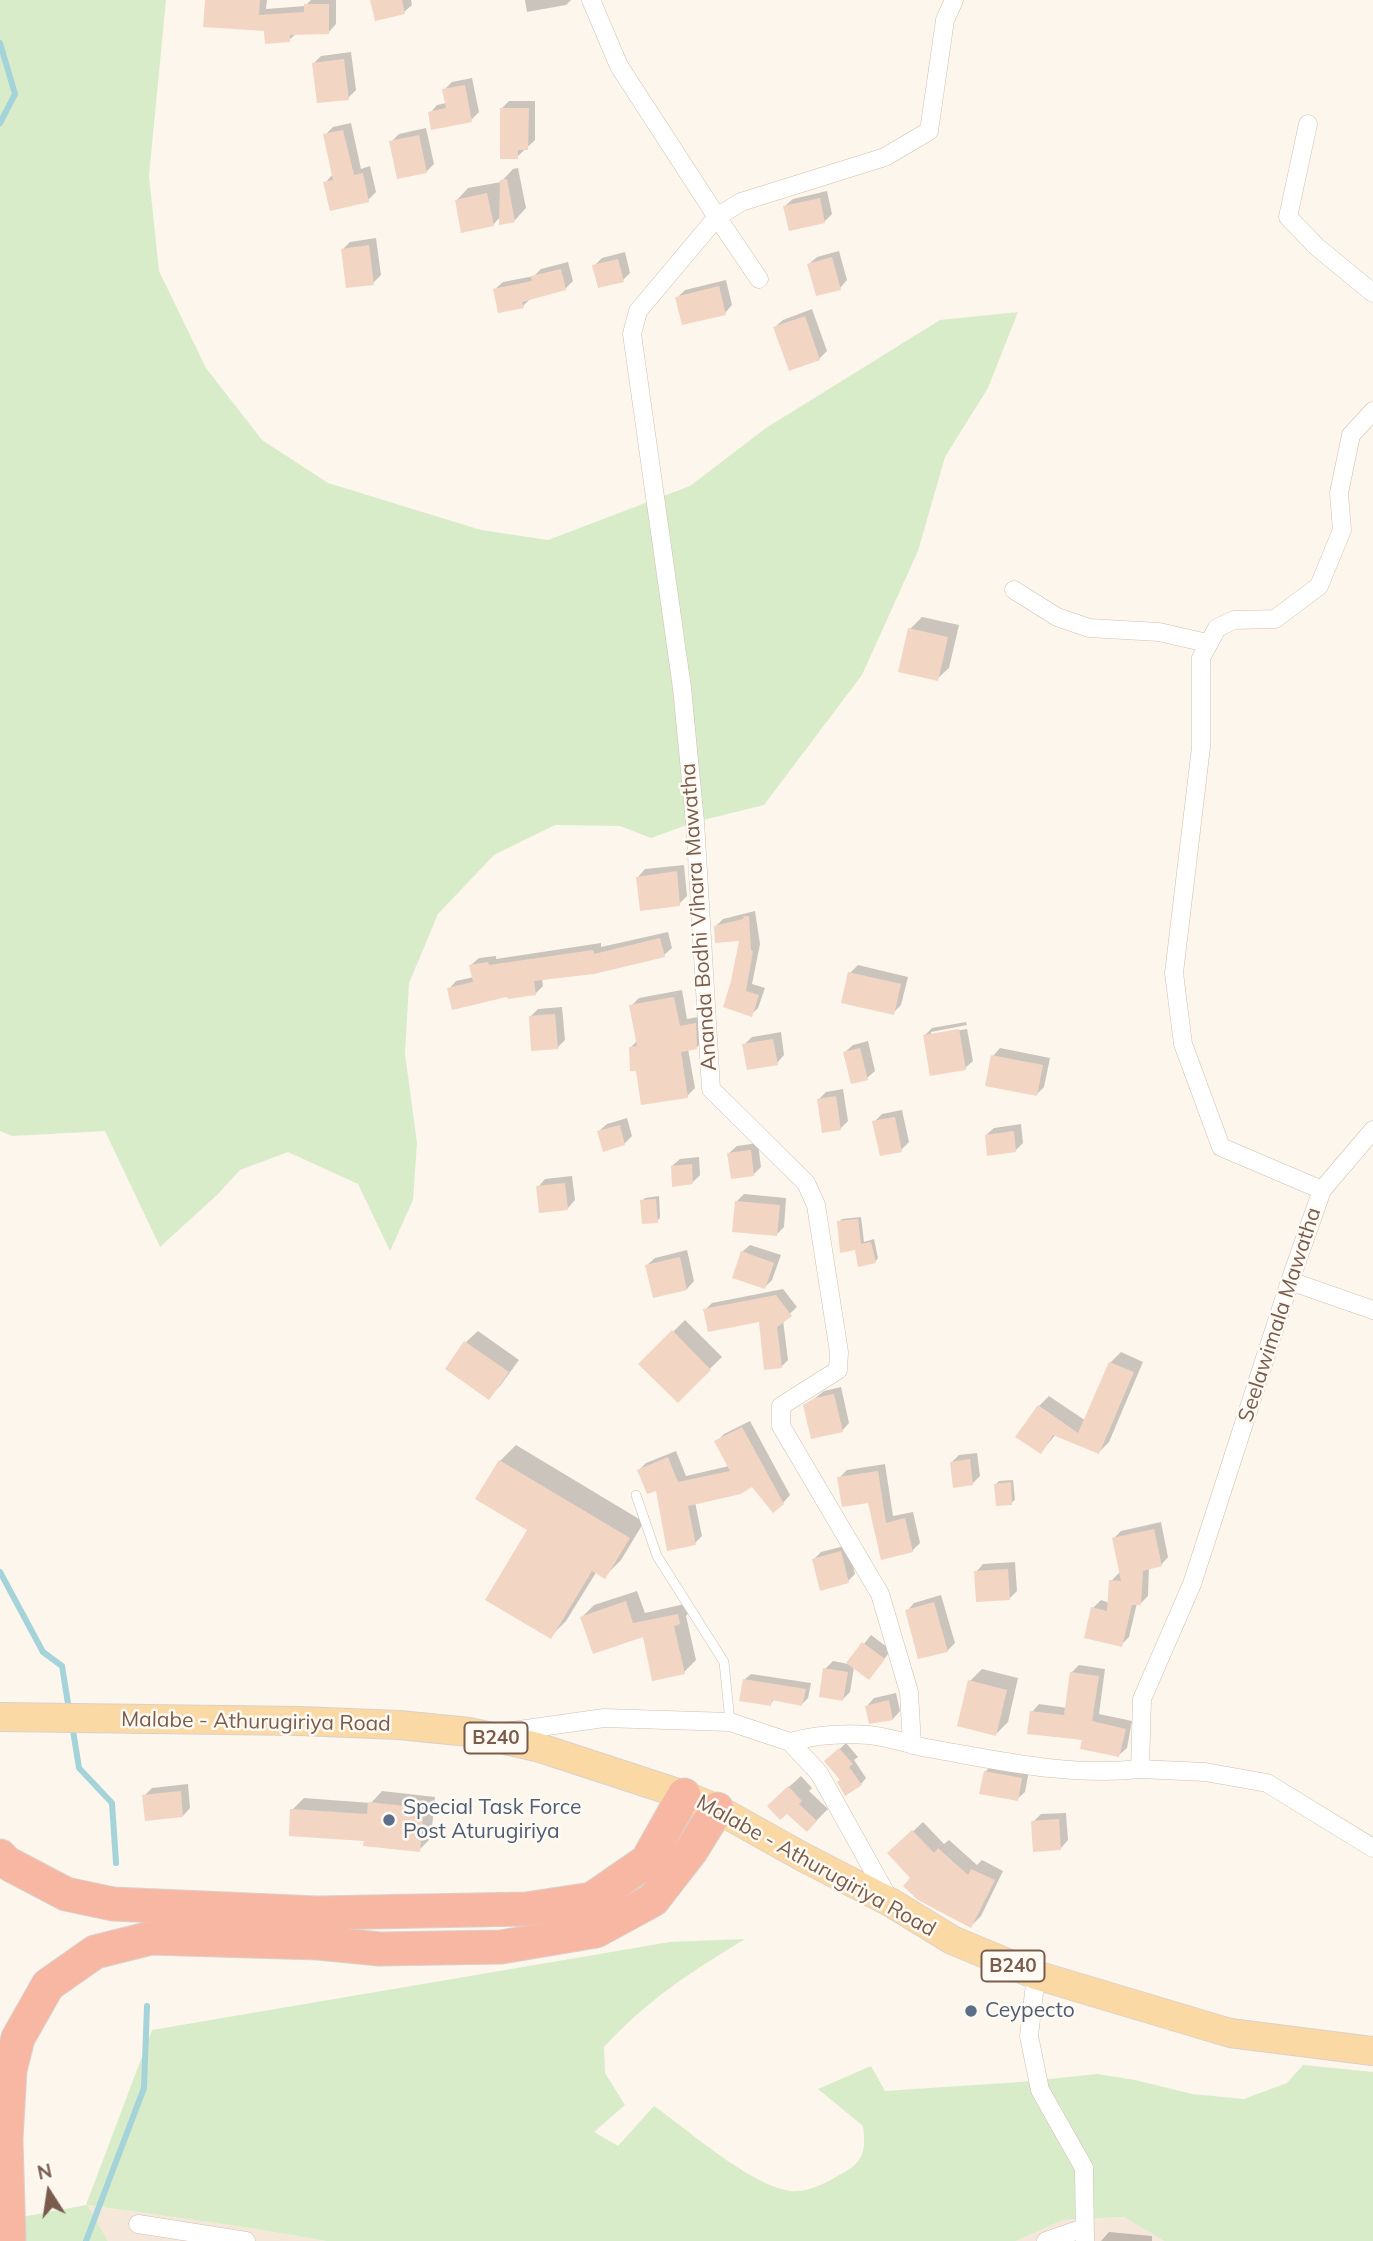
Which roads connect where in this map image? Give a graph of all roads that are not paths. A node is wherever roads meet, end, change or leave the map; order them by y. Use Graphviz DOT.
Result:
graph roads {
  1 [pos="591,0"];
  2 [pos="954,0"];
  3 [pos="1308,124"];
  4 [pos="717,217"];
  5 [pos="759,279"];
  6 [pos="1373,293"];
  7 [pos="1373,411"];
  8 [pos="1014,590"];
  9 [pos="1212,635"];
  10 [pos="1373,1130"];
  11 [pos="1322,1190"];
  12 [pos="1290,1281"];
  13 [pos="1373,1310"];
  14 [pos="636,1495"];
  15 [pos="0,1717"];
  16 [pos="730,1722"];
  17 [pos="484,1735"];
  18 [pos="790,1742"];
  19 [pos="912,1745"];
  20 [pos="1140,1769"];
  21 [pos="684,1794"];
  22 [pos="717,1809"];
  23 [pos="1373,1848"];
  24 [pos="0,1856"];
  25 [pos="890,1902"];
  26 [pos="1036,1975"];
  27 [pos="1373,2051"];
  28 [pos="138,2224"];
  29 [pos="1084,2234"];
  30 [pos="9,2241"];
  31 [pos="246,2241"];
  32 [pos="1046,2241"];
  1 -- 4 [label="street"];
  2 -- 4 [label="street"];
  3 -- 6 [label="street"];
  4 -- 5 [label="street"];
  4 -- 19 [label="street, Ananda Bodhi Vihara Mawatha"];
  7 -- 9 [label="street"];
  8 -- 9 [label="street"];
  9 -- 11 [label="street, Seelawimala Mawatha"];
  10 -- 11 [label="street"];
  11 -- 12 [label="street, Seelawimala Mawatha"];
  12 -- 13 [label="street"];
  12 -- 20 [label="street, Seelawimala Mawatha"];
  14 -- 16 [label="lane"];
  15 -- 17 [label="main road, Malabe - Athurugiriya Road / B240"];
  16 -- 17 [label="street"];
  16 -- 18 [label="street"];
  17 -- 21 [label="main road, Malabe - Athurugiriya Road / B240"];
  18 -- 19 [label="street"];
  18 -- 25 [label="street"];
  19 -- 20 [label="street"];
  20 -- 23 [label="street"];
  21 -- 22 [label="main road, Malabe - Athurugiriya Road / B240"];
  21 -- 24 [label="highway"];
  22 -- 25 [label="main road, Malabe - Athurugiriya Road / B240"];
  22 -- 30 [label="highway"];
  25 -- 26 [label="main road, Malabe - Athurugiriya Road / B240"];
  26 -- 27 [label="main road, Malabe - Athurugiriya Road / B240"];
  26 -- 29 [label="street"];
  28 -- 31 [label="street"];
  29 -- 32 [label="street"];
}
